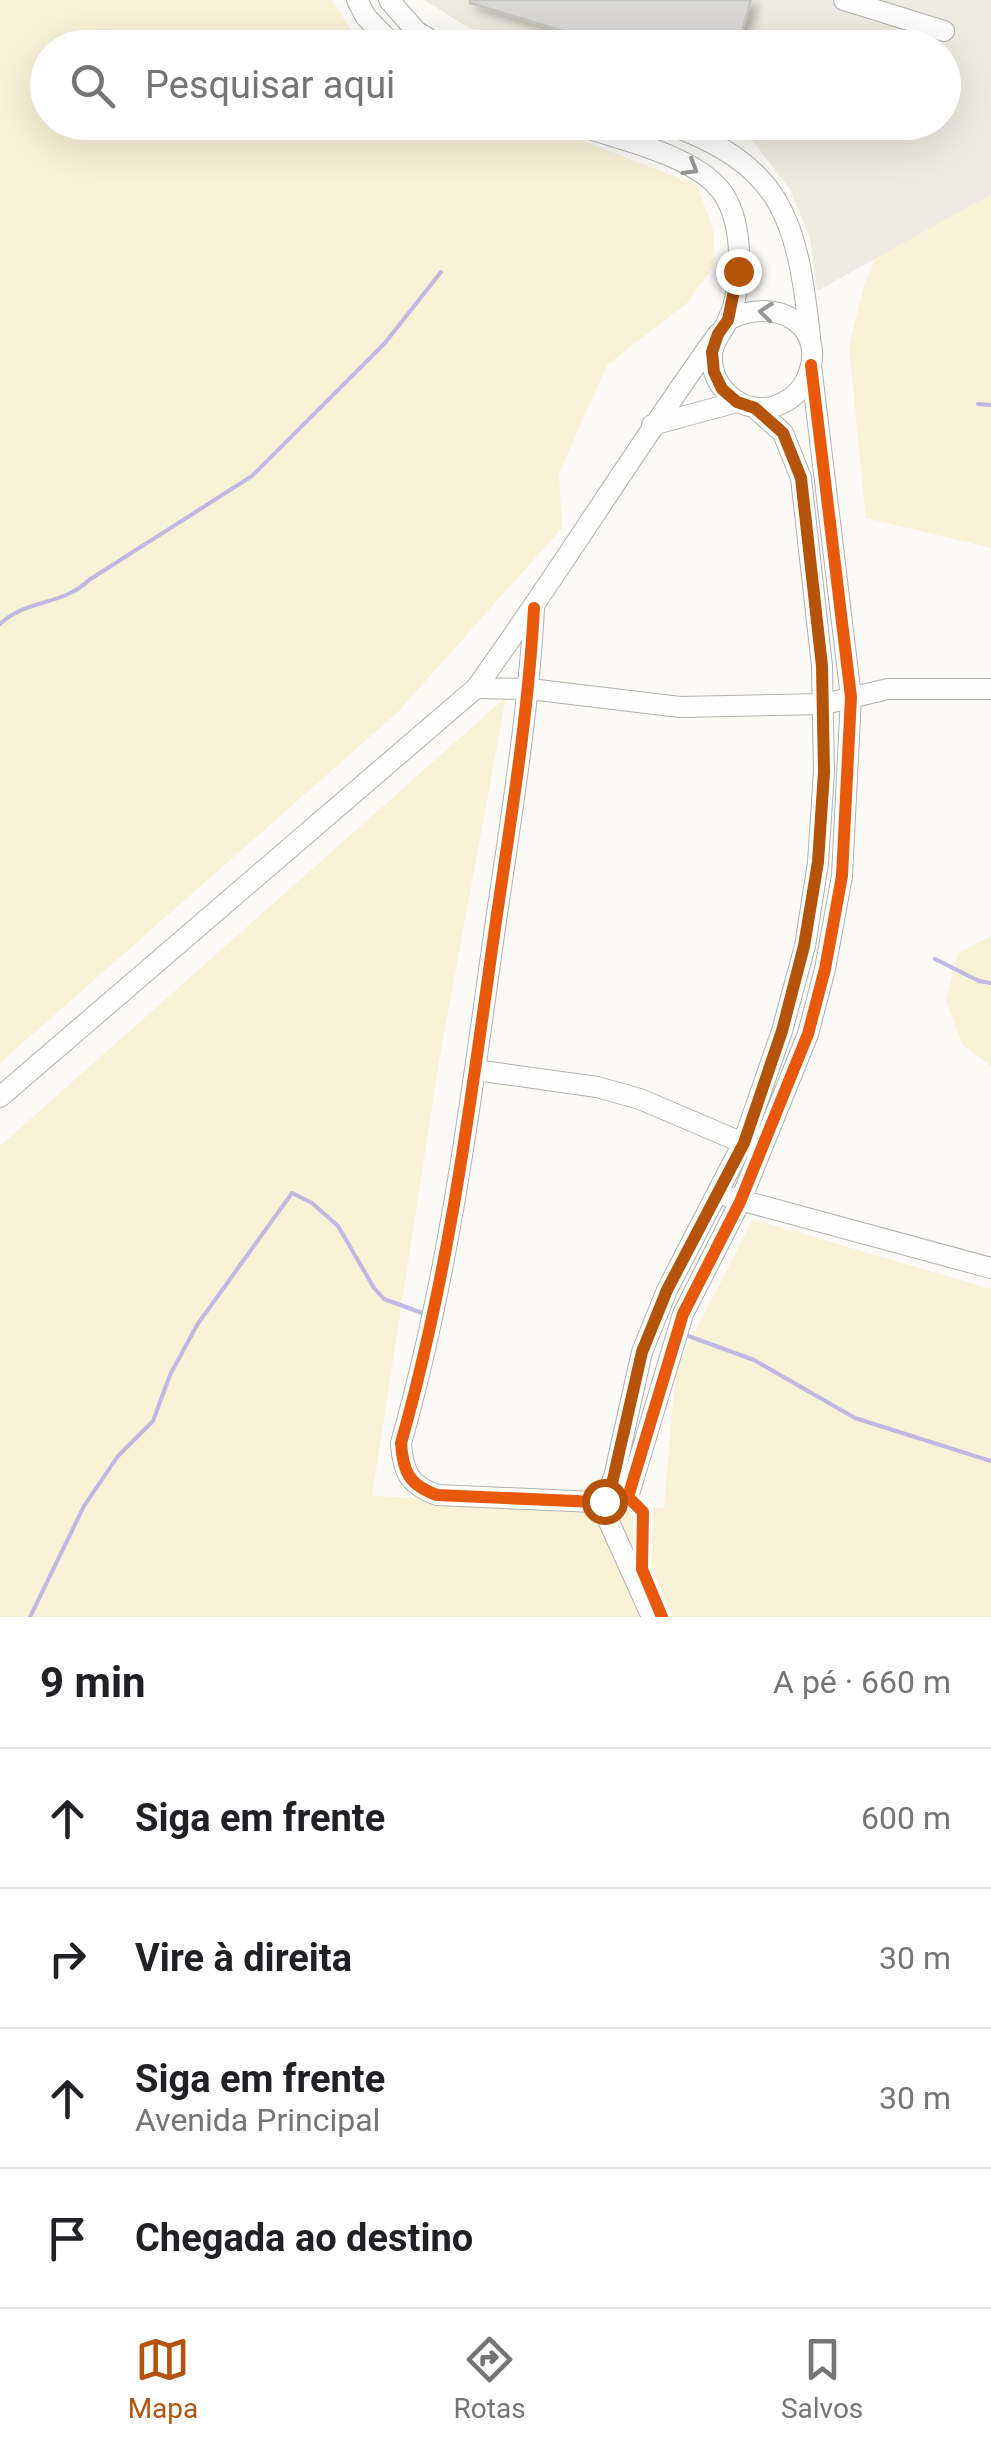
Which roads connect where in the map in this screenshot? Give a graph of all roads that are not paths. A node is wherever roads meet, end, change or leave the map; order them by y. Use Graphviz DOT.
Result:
graph roads {
  1 [pos="357,0"];
  2 [pos="388,0"];
  3 [pos="844,0"];
  4 [pos="379,30"];
  5 [pos="415,30"];
  6 [pos="941,30"];
  7 [pos="621,140"];
  8 [pos="710,140"];
  9 [pos="723,327"];
  10 [pos="810,340"];
  11 [pos="811,365"];
  12 [pos="746,405"];
  13 [pos="652,425"];
  14 [pos="534,608"];
  15 [pos="476,688"];
  16 [pos="530,688"];
  17 [pos="991,688"];
  18 [pos="852,698"];
  19 [pos="824,704"];
  20 [pos="476,1070"];
  21 [pos="0,1097"];
  22 [pos="744,1143"];
  23 [pos="718,1192"];
  24 [pos="740,1202"];
  25 [pos="991,1268"];
  26 [pos="604,1501"];
  27 [pos="652,1617"];
  1 -- 4 [label="street"];
  2 -- 5 [label="street"];
  3 -- 6 [label="street"];
  7 -- 9 [label="street, one-way"];
  8 -- 10 [label="street"];
  10 -- 9 [label="street, one-way"];
  9 -- 12 [label="street"];
  9 -- 13 [label="street"];
  10 -- 11 [label="street"];
  11 -- 12 [label="street"];
  11 -- 18 [label="street"];
  12 -- 13 [label="street"];
  12 -- 19 [label="street"];
  13 -- 14 [label="street"];
  14 -- 15 [label="street"];
  14 -- 16 [label="street"];
  15 -- 16 [label="street"];
  15 -- 21 [label="street"];
  16 -- 19 [label="street"];
  16 -- 20 [label="street"];
  17 -- 18 [label="street"];
  18 -- 19 [label="street"];
  18 -- 24 [label="street"];
  19 -- 22 [label="street"];
  20 -- 22 [label="street"];
  20 -- 26 [label="street"];
  22 -- 23 [label="street"];
  23 -- 24 [label="street"];
  23 -- 26 [label="street"];
  24 -- 25 [label="street"];
  24 -- 26 [label="street"];
  26 -- 27 [label="street"];
}
